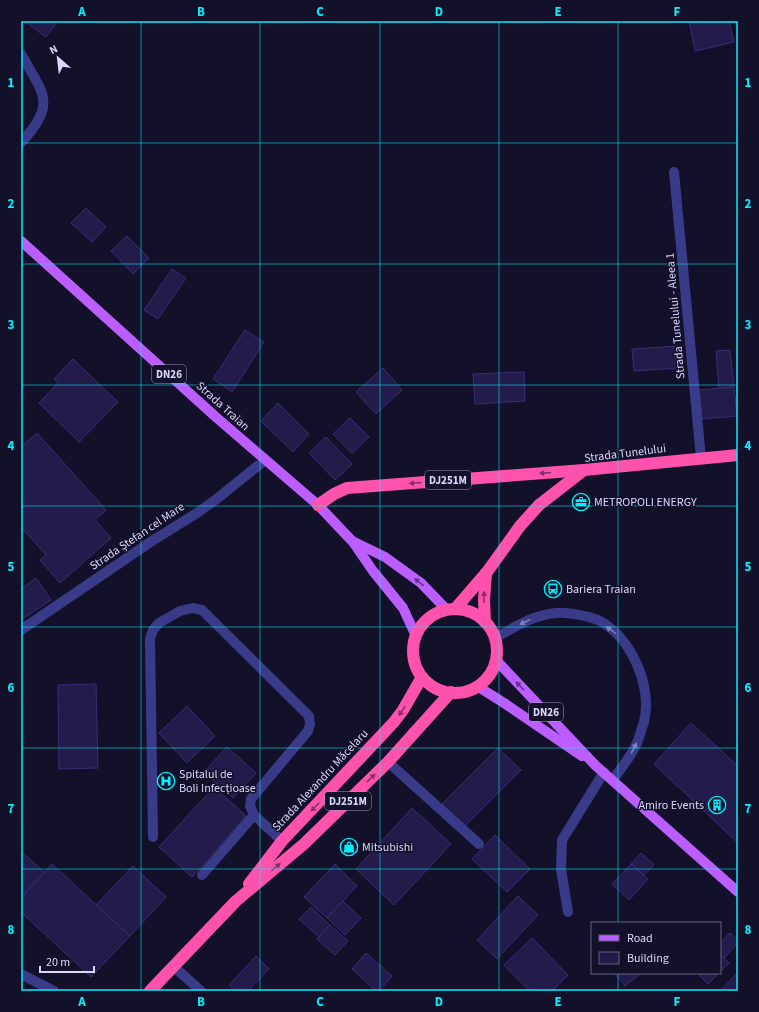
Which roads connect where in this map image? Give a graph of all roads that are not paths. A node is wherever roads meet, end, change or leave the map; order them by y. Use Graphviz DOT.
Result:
graph roads {
  1 [pos="21,54"];
  2 [pos="21,143"];
  3 [pos="674,172"];
  4 [pos="21,241"];
  5 [pos="738,455"];
  6 [pos="701,458"];
  7 [pos="265,460"];
  8 [pos="584,470"];
  9 [pos="318,505"];
  10 [pos="353,542"];
  11 [pos="486,572"];
  12 [pos="451,609"];
  13 [pos="485,622"];
  14 [pos="21,630"];
  15 [pos="416,636"];
  16 [pos="495,638"];
  17 [pos="496,660"];
  18 [pos="422,677"];
  19 [pos="477,686"];
  20 [pos="451,692"];
  21 [pos="388,762"];
  22 [pos="595,765"];
  23 [pos="604,772"];
  24 [pos="612,780"];
  25 [pos="254,815"];
  26 [pos="153,837"];
  27 [pos="282,841"];
  28 [pos="479,844"];
  29 [pos="202,875"];
  30 [pos="738,892"];
  31 [pos="236,901"];
  32 [pos="568,912"];
  33 [pos="173,966"];
  34 [pos="21,974"];
  35 [pos="54,991"];
  36 [pos="150,991"];
  37 [pos="201,991"];
  1 -- 2 [label="street"];
  3 -- 6 [label="street, Strada Tunelului - Aleea 1"];
  4 -- 7 [label="main road, Strada Traian / DN26"];
  5 -- 6 [label="highway, Strada Tunelului / DJ251M"];
  6 -- 8 [label="highway, Strada Tunelului / DJ251M"];
  7 -- 9 [label="main road, Strada Traian / DN26"];
  7 -- 14 [label="street, Strada Ștefan cel Mare"];
  8 -- 9 [label="highway, DJ251M, one-way"];
  8 -- 11 [label="highway, Strada Tunelului"];
  9 -- 10 [label="main road, Strada Traian / DN26"];
  12 -- 10 [label="main road, Strada Traian / DN26, one-way"];
  10 -- 15 [label="main road, Strada Traian / DN26"];
  11 -- 12 [label="highway, Strada Tunelului"];
  13 -- 11 [label="highway, one-way"];
  12 -- 13 [label="highway"];
  12 -- 15 [label="highway"];
  13 -- 16 [label="highway"];
  15 -- 18 [label="highway"];
  16 -- 17 [label="highway"];
  24 -- 16 [label="street, one-way"];
  17 -- 19 [label="highway"];
  22 -- 17 [label="main road, DN26, one-way"];
  18 -- 20 [label="highway"];
  18 -- 27 [label="highway, Strada Alexandru Măcelaru / DJ251M, one-way"];
  19 -- 20 [label="highway"];
  19 -- 22 [label="main road, DN26"];
  20 -- 21 [label="highway, Strada Alexandru Măcelaru / DJ251M"];
  21 -- 28 [label="street"];
  31 -- 21 [label="highway, Strada Alexandru Măcelaru / DJ251M, one-way"];
  22 -- 23 [label="main road, DN26"];
  23 -- 24 [label="main road, DN26"];
  23 -- 32 [label="street"];
  24 -- 30 [label="main road, DN26"];
  25 -- 26 [label="street"];
  25 -- 27 [label="street"];
  25 -- 29 [label="street"];
  27 -- 31 [label="highway, Strada Alexandru Măcelaru / DJ251M"];
  31 -- 33 [label="highway, Strada Alexandru Măcelaru / DJ251M"];
  33 -- 36 [label="highway, Strada Alexandru Măcelaru / DJ251M"];
  33 -- 37 [label="street"];
  34 -- 35 [label="street"];
}
